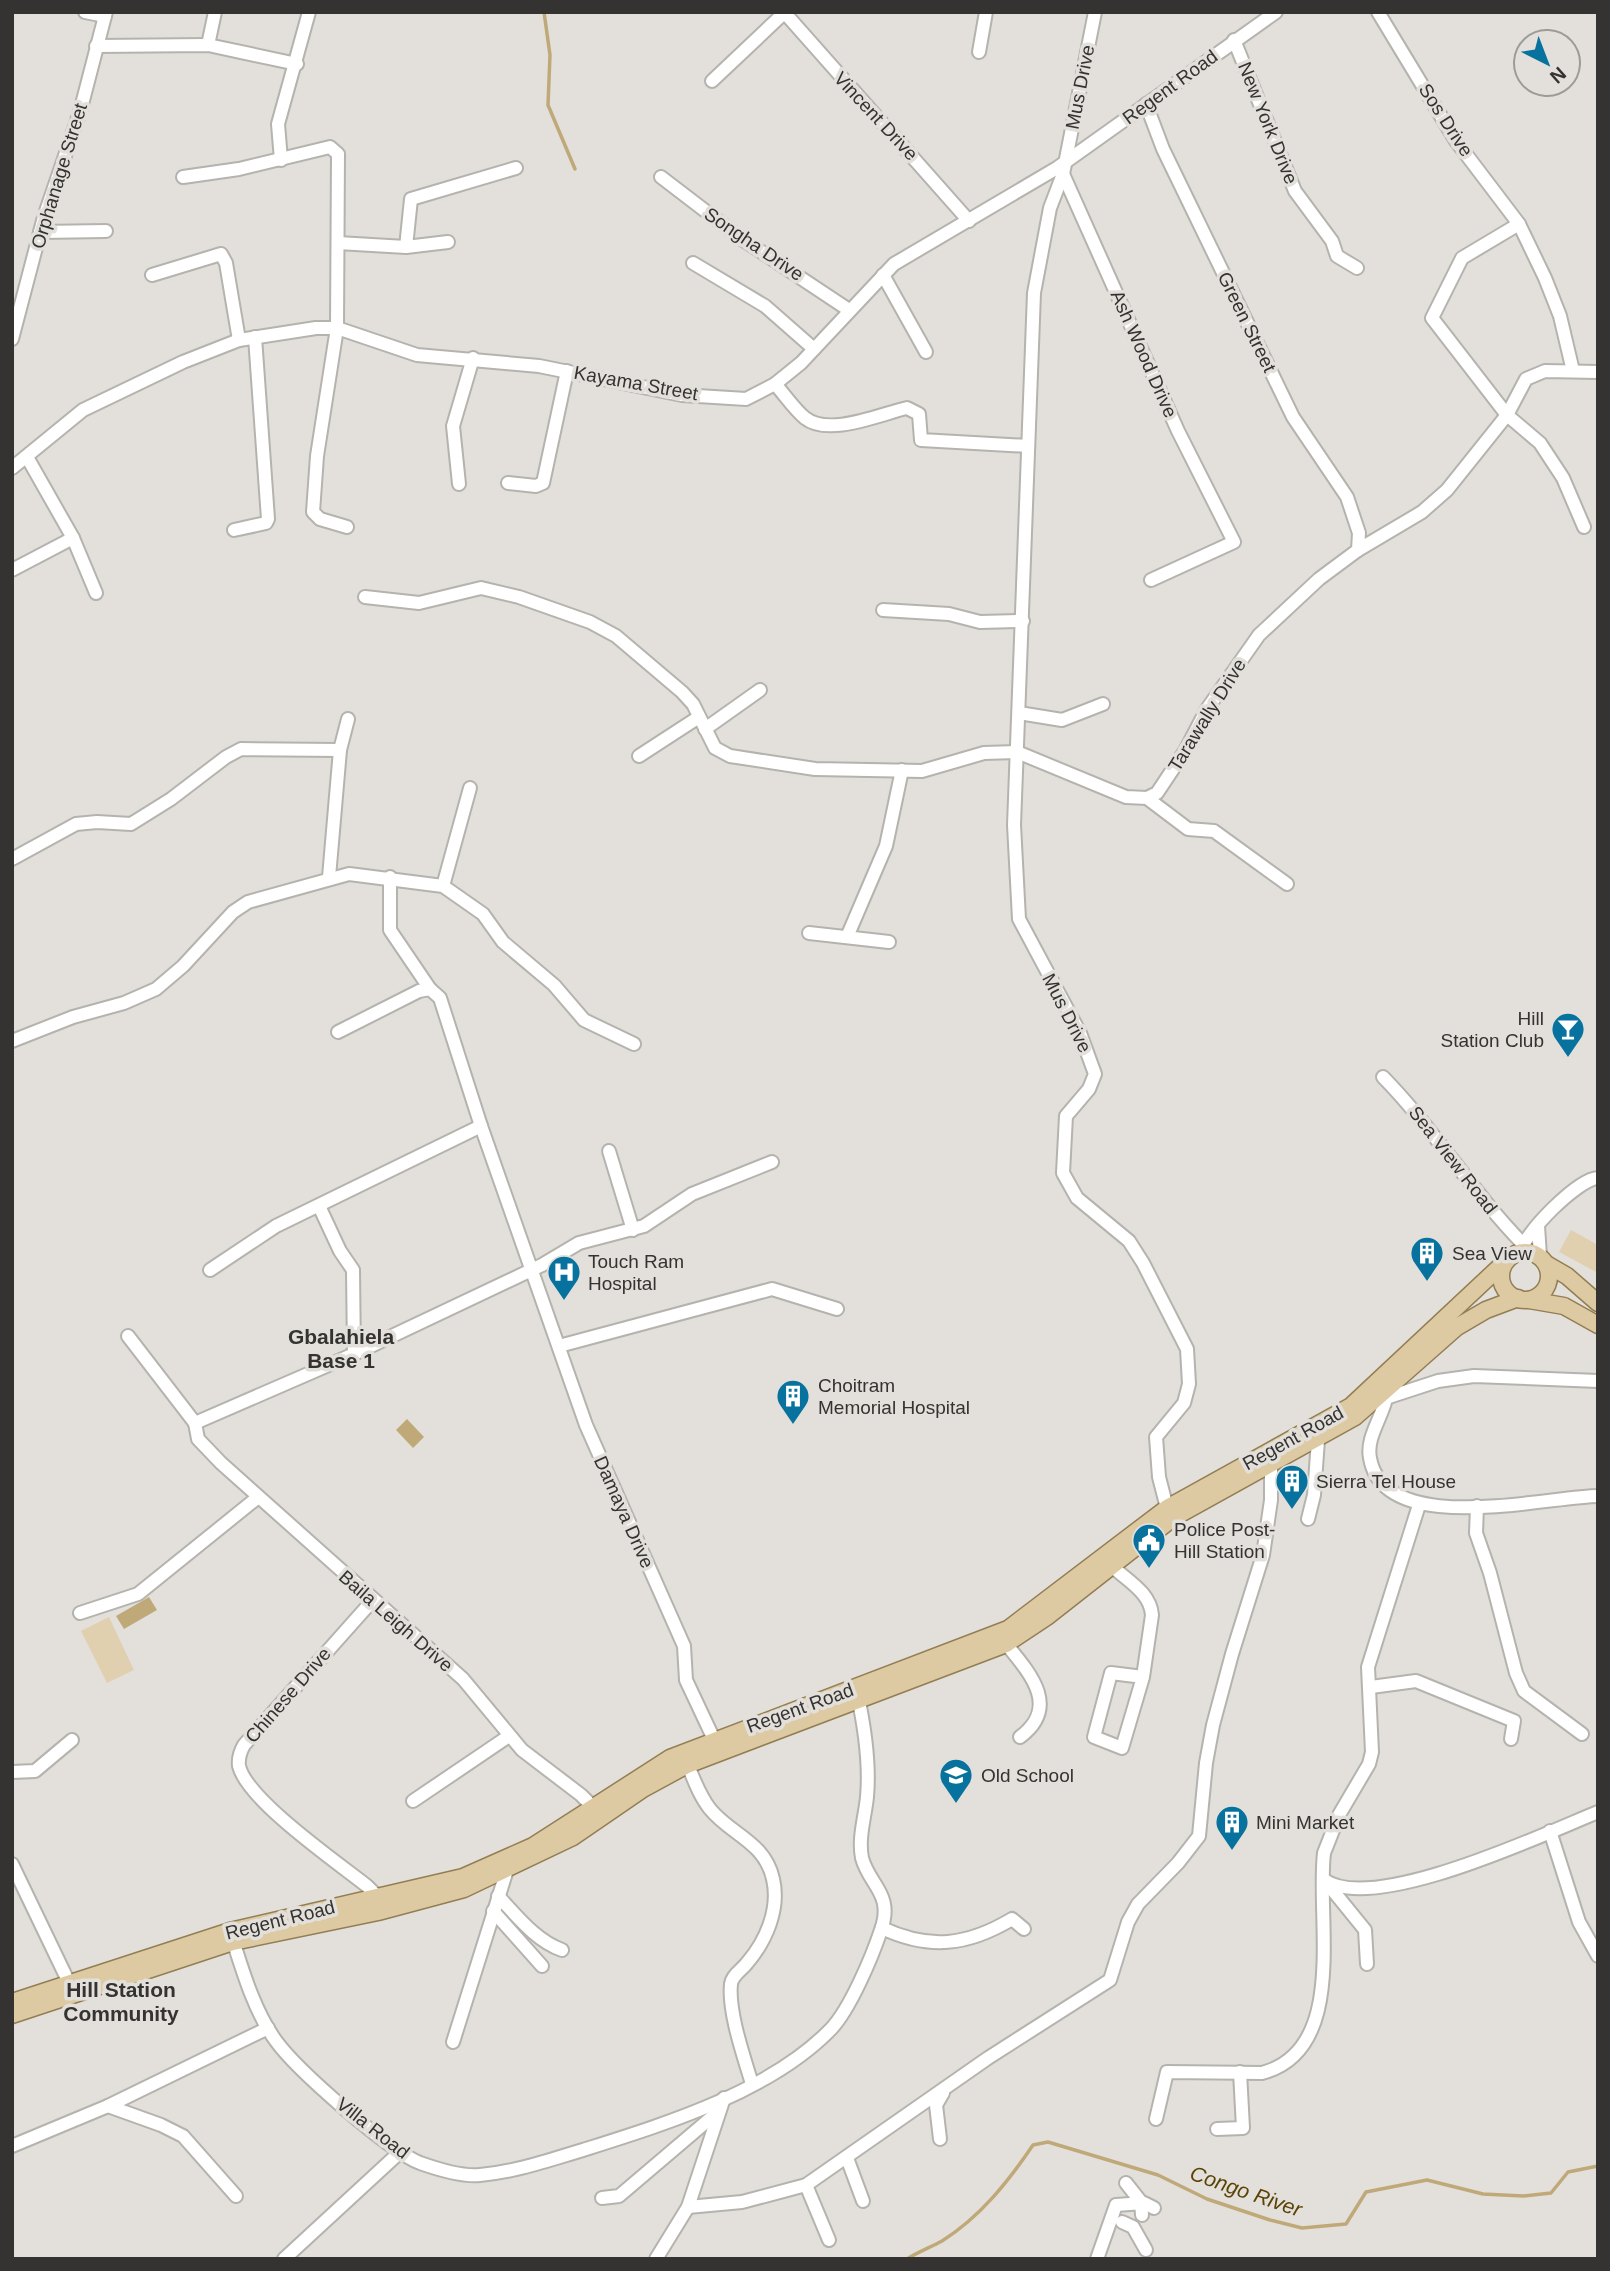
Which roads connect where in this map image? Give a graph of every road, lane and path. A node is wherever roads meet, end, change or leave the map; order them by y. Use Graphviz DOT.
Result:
graph roads {
  1 [pos="85,12"];
  2 [pos="215,12"];
  3 [pos="309,12"];
  4 [pos="986,12"];
  5 [pos="1095,12"];
  6 [pos="1276,12"];
  7 [pos="1378,12"];
  8 [pos="784,13"];
  9 [pos="105,14"];
  10 [pos="1234,40"];
  11 [pos="208,45"];
  12 [pos="96,46"];
  13 [pos="979,52"];
  14 [pos="297,64"];
  15 [pos="712,81"];
  16 [pos="1146,104"];
  17 [pos="281,160"];
  18 [pos="516,168"];
  19 [pos="1064,169"];
  20 [pos="183,177"];
  21 [pos="661,177"];
  22 [pos="969,221"];
  23 [pos="1519,224"];
  24 [pos="106,231"];
  25 [pos="40,232"];
  26 [pos="447,242"];
  27 [pos="338,243"];
  28 [pos="406,247"];
  29 [pos="693,263"];
  30 [pos="1357,268"];
  31 [pos="889,269"];
  32 [pos="152,275"];
  33 [pos="849,310"];
  34 [pos="337,328"];
  35 [pos="255,337"];
  36 [pos="12,339"];
  37 [pos="239,340"];
  38 [pos="814,349"];
  39 [pos="926,352"];
  40 [pos="473,358"];
  41 [pos="567,371"];
  42 [pos="1573,371"];
  43 [pos="1598,372"];
  44 [pos="775,384"];
  45 [pos="1507,415"];
  46 [pos="1028,446"];
  47 [pos="27,457"];
  48 [pos="12,468"];
  49 [pos="508,483"];
  50 [pos="459,484"];
  51 [pos="347,527"];
  52 [pos="1584,527"];
  53 [pos="234,530"];
  54 [pos="73,538"];
  55 [pos="1358,550"];
  56 [pos="12,570"];
  57 [pos="1151,580"];
  58 [pos="96,593"];
  59 [pos="365,597"];
  60 [pos="883,610"];
  61 [pos="1023,621"];
  62 [pos="760,690"];
  63 [pos="1103,704"];
  64 [pos="1019,713"];
  65 [pos="348,719"];
  66 [pos="702,723"];
  67 [pos="340,750"];
  68 [pos="1017,752"];
  69 [pos="639,756"];
  70 [pos="902,770"];
  71 [pos="471,788"];
  72 [pos="1147,798"];
  73 [pos="12,859"];
  74 [pos="329,877"];
  75 [pos="390,877"];
  76 [pos="1287,884"];
  77 [pos="443,886"];
  78 [pos="809,933"];
  79 [pos="847,937"];
  80 [pos="889,942"];
  81 [pos="430,989"];
  82 [pos="338,1032"];
  83 [pos="12,1041"];
  84 [pos="634,1044"];
  85 [pos="1383,1077"];
  86 [pos="481,1126"];
  87 [pos="608,1151"];
  88 [pos="772,1161"];
  89 [pos="1598,1178"];
  90 [pos="320,1206"];
  91 [pos="1539,1226"];
  92 [pos="633,1230"];
  93 [pos="1517,1252"];
  94 [pos="1544,1261"];
  95 [pos="533,1269"];
  96 [pos="210,1270"];
  97 [pos="1523,1299"];
  98 [pos="1598,1303"];
  99 [pos="837,1310"];
  100 [pos="1598,1325"];
  101 [pos="128,1336"];
  102 [pos="559,1346"];
  103 [pos="354,1354"];
  104 [pos="1386,1375"];
  105 [pos="1598,1381"];
  106 [pos="1387,1395"];
  107 [pos="195,1423"];
  108 [pos="1318,1440"];
  109 [pos="1272,1464"];
  110 [pos="1598,1496"];
  111 [pos="257,1498"];
  112 [pos="1419,1505"];
  113 [pos="1477,1506"];
  114 [pos="1167,1507"];
  115 [pos="1308,1520"];
  116 [pos="1107,1561"];
  117 [pos="373,1600"];
  118 [pos="80,1613"];
  119 [pos="1001,1639"];
  120 [pos="1143,1677"];
  121 [pos="1371,1686"];
  122 [pos="858,1694"];
  123 [pos="1582,1734"];
  124 [pos="509,1736"];
  125 [pos="1020,1737"];
  126 [pos="1511,1739"];
  127 [pos="72,1740"];
  128 [pos="717,1745"];
  129 [pos="685,1759"];
  130 [pos="12,1772"];
  131 [pos="413,1801"];
  132 [pos="598,1812"];
  133 [pos="1598,1812"];
  134 [pos="1550,1831"];
  135 [pos="12,1864"];
  136 [pos="507,1870"];
  137 [pos="1324,1880"];
  138 [pos="498,1896"];
  139 [pos="378,1904"];
  140 [pos="493,1911"];
  141 [pos="882,1928"];
  142 [pos="1024,1929"];
  143 [pos="231,1936"];
  144 [pos="562,1951"];
  145 [pos="1598,1956"];
  146 [pos="1367,1964"];
  147 [pos="542,1966"];
  148 [pos="73,1990"];
  149 [pos="12,2002"];
  150 [pos="12,2015"];
  151 [pos="268,2028"];
  152 [pos="453,2042"];
  153 [pos="1240,2072"];
  154 [pos="752,2084"];
  155 [pos="947,2087"];
  156 [pos="724,2098"];
  157 [pos="108,2106"];
  158 [pos="719,2110"];
  159 [pos="1156,2119"];
  160 [pos="1217,2129"];
  161 [pos="940,2138"];
  162 [pos="12,2146"];
  163 [pos="399,2153"];
  164 [pos="847,2158"];
  165 [pos="1126,2183"];
  166 [pos="806,2185"];
  167 [pos="236,2196"];
  168 [pos="602,2198"];
  169 [pos="863,2201"];
  170 [pos="688,2207"];
  171 [pos="1154,2208"];
  172 [pos="1122,2222"];
  173 [pos="829,2240"];
  174 [pos="284,2259"];
  175 [pos="656,2259"];
  176 [pos="1097,2259"];
  1 -- 9 [label="street"];
  2 -- 11 [label="street"];
  3 -- 14 [label="street"];
  4 -- 13 [label="street"];
  5 -- 19 [label="street, Mus Drive"];
  6 -- 10 [label="street, Regent Road"];
  7 -- 23 [label="street, Sos Drive"];
  8 -- 15 [label="street"];
  8 -- 22 [label="street, Vincent Drive"];
  9 -- 12 [label="street, Orphanage Street"];
  10 -- 16 [label="street, Regent Road"];
  10 -- 30 [label="street, New York Drive"];
  11 -- 12 [label="street"];
  11 -- 14 [label="street"];
  12 -- 25 [label="street, Orphanage Street"];
  14 -- 17 [label="street"];
  16 -- 19 [label="street, Regent Road"];
  16 -- 55 [label="street, Green Street"];
  17 -- 20 [label="street"];
  17 -- 27 [label="street"];
  18 -- 28 [label="street"];
  19 -- 22 [label="street, Kayama Street"];
  19 -- 46 [label="street"];
  19 -- 57 [label="street, Ash Wood Drive"];
  21 -- 33 [label="street, Songha Drive"];
  22 -- 31 [label="street, Kayama Street"];
  23 -- 42 [label="street, Sos Drive"];
  23 -- 45 [label="street"];
  24 -- 25 [label="street"];
  25 -- 36 [label="street, Orphanage Street"];
  26 -- 28 [label="street"];
  27 -- 28 [label="street"];
  27 -- 34 [label="street"];
  29 -- 38 [label="street"];
  31 -- 33 [label="street, Kayama Street"];
  31 -- 39 [label="street"];
  32 -- 37 [label="street"];
  33 -- 38 [label="street, Kayama Street"];
  34 -- 35 [label="street"];
  34 -- 40 [label="street, Kayama Street"];
  34 -- 51 [label="street"];
  35 -- 37 [label="street"];
  35 -- 53 [label="street"];
  37 -- 47 [label="street"];
  38 -- 44 [label="street, Kayama Street"];
  40 -- 41 [label="street, Kayama Street"];
  40 -- 50 [label="street"];
  41 -- 44 [label="street, Kayama Street"];
  41 -- 49 [label="street"];
  42 -- 43 [label="street"];
  42 -- 45 [label="street, Tarawally Drive"];
  44 -- 46 [label="street"];
  45 -- 52 [label="street"];
  45 -- 55 [label="street, Tarawally Drive"];
  46 -- 61 [label="street"];
  47 -- 48 [label="street"];
  47 -- 54 [label="street"];
  54 -- 56 [label="street"];
  54 -- 58 [label="street"];
  55 -- 72 [label="street, Tarawally Drive"];
  59 -- 66 [label="street"];
  60 -- 61 [label="street"];
  61 -- 64 [label="street"];
  62 -- 66 [label="street"];
  63 -- 64 [label="street"];
  64 -- 68 [label="street"];
  65 -- 67 [label="street"];
  66 -- 69 [label="street"];
  66 -- 70 [label="street"];
  67 -- 73 [label="street"];
  67 -- 74 [label="street"];
  68 -- 70 [label="street"];
  68 -- 72 [label="street"];
  68 -- 114 [label="street, Mus Drive"];
  70 -- 79 [label="street"];
  71 -- 77 [label="street"];
  72 -- 76 [label="street"];
  74 -- 75 [label="street"];
  74 -- 83 [label="street"];
  75 -- 77 [label="street"];
  75 -- 81 [label="street, Damaya Drive"];
  77 -- 84 [label="street"];
  78 -- 79 [label="street"];
  79 -- 80 [label="street"];
  81 -- 82 [label="street"];
  81 -- 86 [label="street, Damaya Drive"];
  85 -- 93 [label="street, Sea View Road"];
  86 -- 90 [label="street"];
  86 -- 95 [label="street, Damaya Drive"];
  87 -- 92 [label="street"];
  88 -- 92 [label="street"];
  89 -- 91 [label="street"];
  90 -- 96 [label="street"];
  90 -- 103 [label="street"];
  91 -- 93 [label="street"];
  91 -- 94 [label="street"];
  92 -- 95 [label="street"];
  93 -- 94 [label="main road"];
  93 -- 97 [label="main road"];
  93 -- 104 [label="main road, Regent Road"];
  94 -- 97 [label="main road"];
  94 -- 98 [label="main road"];
  95 -- 102 [label="street, Damaya Drive"];
  95 -- 103 [label="street"];
  97 -- 100 [label="main road"];
  97 -- 106 [label="main road, Regent Road"];
  99 -- 102 [label="street"];
  101 -- 107 [label="street, Baila Leigh Drive"];
  102 -- 128 [label="street, Damaya Drive"];
  103 -- 107 [label="street"];
  104 -- 106 [label="street"];
  104 -- 114 [label="main road, Regent Road"];
  105 -- 106 [label="street"];
  106 -- 108 [label="main road, Regent Road"];
  106 -- 112 [label="street"];
  107 -- 111 [label="street, Baila Leigh Drive"];
  108 -- 109 [label="main road, Regent Road"];
  108 -- 115 [label="street"];
  109 -- 116 [label="main road, Regent Road"];
  109 -- 155 [label="street"];
  110 -- 113 [label="street"];
  111 -- 117 [label="street, Baila Leigh Drive"];
  111 -- 118 [label="street"];
  112 -- 113 [label="street"];
  112 -- 121 [label="street"];
  113 -- 123 [label="street"];
  114 -- 116 [label="main road, Regent Road"];
  116 -- 119 [label="main road, Regent Road"];
  116 -- 120 [label="street"];
  117 -- 124 [label="street, Baila Leigh Drive"];
  117 -- 139 [label="street, Chinese Drive"];
  119 -- 122 [label="main road, Regent Road"];
  119 -- 125 [label="street"];
  120 -- 120 [label="street"];
  121 -- 126 [label="street"];
  121 -- 137 [label="street"];
  122 -- 128 [label="main road, Regent Road"];
  122 -- 141 [label="street"];
  124 -- 131 [label="street"];
  124 -- 132 [label="street, Baila Leigh Drive"];
  127 -- 130 [label="street"];
  128 -- 129 [label="main road, Regent Road"];
  129 -- 132 [label="main road, Regent Road"];
  129 -- 154 [label="street"];
  132 -- 136 [label="main road, Regent Road"];
  132 -- 139 [label="main road, Regent Road"];
  133 -- 134 [label="street"];
  134 -- 137 [label="street"];
  134 -- 145 [label="street"];
  135 -- 148 [label="street"];
  136 -- 138 [label="street"];
  136 -- 139 [label="main road, Regent Road"];
  137 -- 146 [label="street"];
  137 -- 153 [label="street"];
  138 -- 140 [label="street"];
  138 -- 144 [label="street"];
  139 -- 143 [label="main road, Regent Road"];
  140 -- 147 [label="street"];
  140 -- 152 [label="street"];
  141 -- 142 [label="street"];
  141 -- 154 [label="street, Villa Road"];
  143 -- 148 [label="main road, Regent Road"];
  143 -- 151 [label="street, Villa Road"];
  148 -- 149 [label="main road, Regent Road"];
  148 -- 150 [label="main road, Regent Road"];
  151 -- 157 [label="street"];
  151 -- 163 [label="street, Villa Road"];
  153 -- 159 [label="street"];
  153 -- 160 [label="street"];
  154 -- 156 [label="street, Villa Road"];
  155 -- 161 [label="street"];
  155 -- 164 [label="street"];
  156 -- 158 [label="street"];
  156 -- 163 [label="street, Villa Road"];
  157 -- 162 [label="street"];
  157 -- 167 [label="street"];
  158 -- 168 [label="street"];
  158 -- 170 [label="street"];
  163 -- 174 [label="street"];
  164 -- 166 [label="street"];
  164 -- 169 [label="street"];
  165 -- 172 [label="street"];
  166 -- 170 [label="street"];
  166 -- 173 [label="street"];
  170 -- 175 [label="street"];
  171 -- 176 [label="street"];
}
